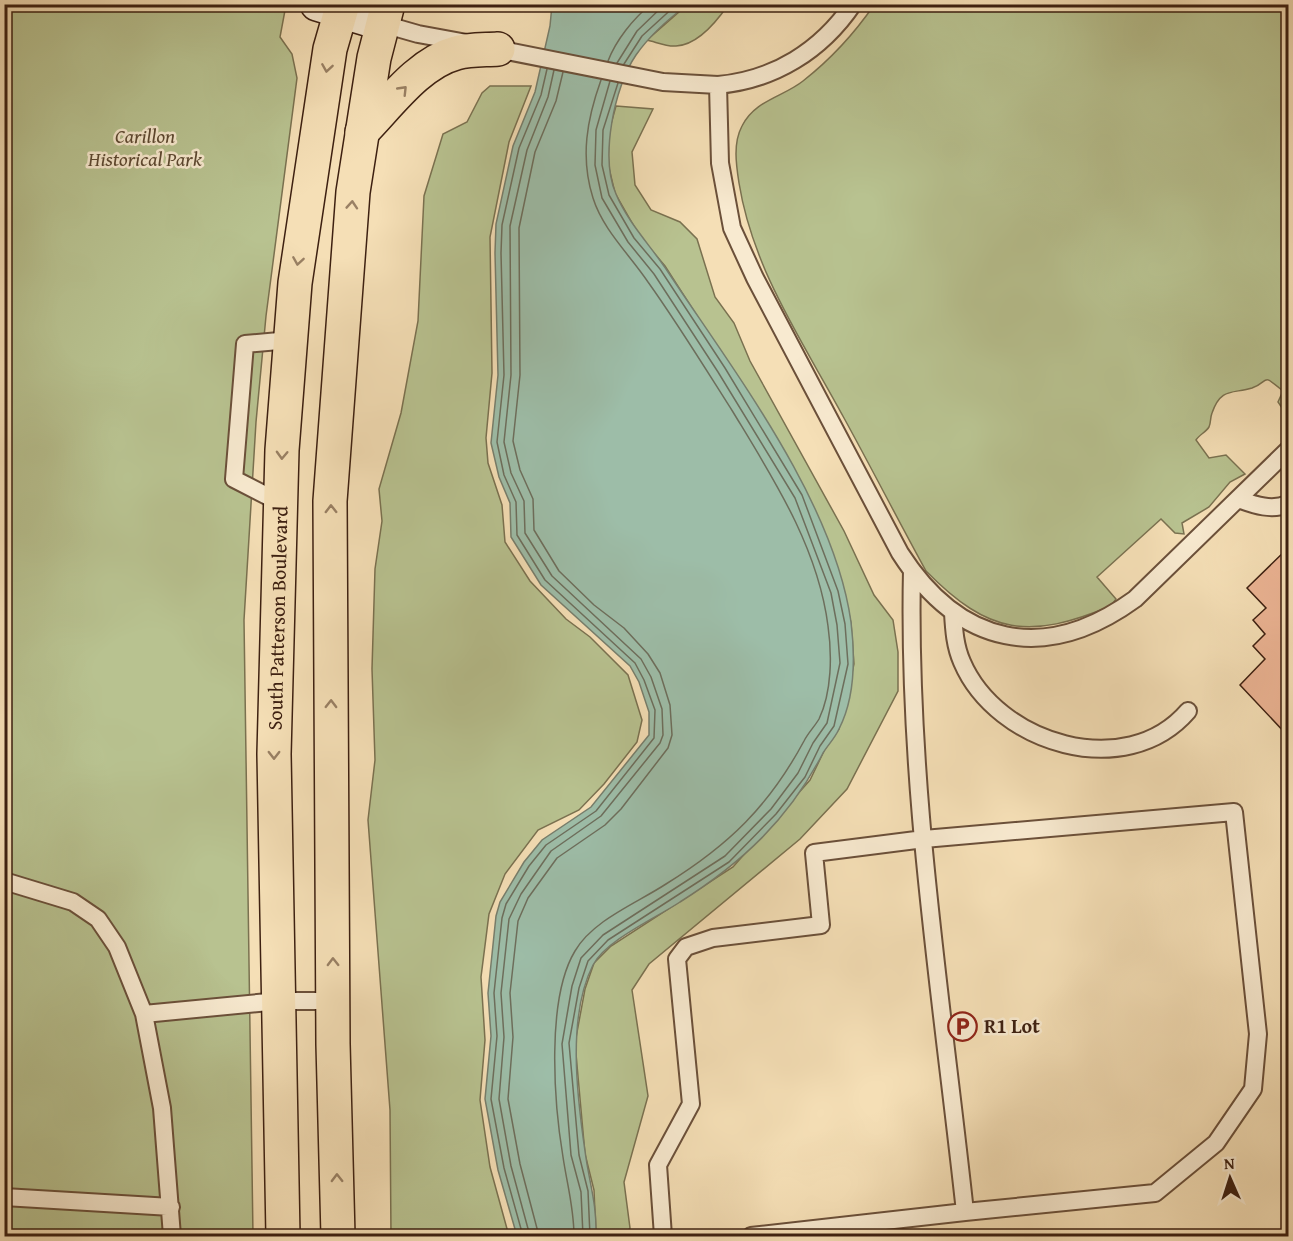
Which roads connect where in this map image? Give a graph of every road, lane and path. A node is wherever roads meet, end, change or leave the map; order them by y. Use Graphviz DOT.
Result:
graph roads {
  1 [pos="853,4"];
  2 [pos="334,7"];
  3 [pos="386,14"];
  4 [pos="498,49"];
  5 [pos="718,85"];
  6 [pos="362,132"];
  7 [pos="290,340"];
  8 [pos="1288,450"];
  9 [pos="1238,499"];
  10 [pos="281,503"];
  11 [pos="1288,504"];
  12 [pos="912,570"];
  13 [pos="953,613"];
  14 [pos="1188,711"];
  15 [pos="924,839"];
  16 [pos="4,881"];
  17 [pos="333,1000"];
  18 [pos="279,1001"];
  19 [pos="144,1014"];
  20 [pos="4,1197"];
  21 [pos="171,1207"];
  22 [pos="964,1212"];
  23 [pos="172,1236"];
  24 [pos="284,1236"];
  25 [pos="338,1236"];
  26 [pos="663,1236"];
  27 [pos="751,1236"];
  1 -- 5 [label="lane"];
  2 -- 3 [label="street"];
  2 -- 7 [label="main road, South Patterson Boulevard, one-way"];
  3 -- 4 [label="lane"];
  3 -- 6 [label="main road"];
  4 -- 5 [label="lane"];
  6 -- 4 [label="main road, one-way"];
  5 -- 12 [label="lane"];
  17 -- 6 [label="main road, one-way"];
  7 -- 10 [label="main road, South Patterson Boulevard, one-way"];
  7 -- 10 [label="lane"];
  8 -- 9 [label="lane"];
  9 -- 11 [label="lane"];
  9 -- 13 [label="lane"];
  10 -- 18 [label="main road, South Patterson Boulevard, one-way"];
  12 -- 13 [label="lane"];
  12 -- 15 [label="lane"];
  13 -- 14 [label="lane"];
  15 -- 22 [label="lane"];
  15 -- 22 [label="lane"];
  15 -- 26 [label="lane"];
  16 -- 19 [label="lane"];
  17 -- 18 [label="lane"];
  25 -- 17 [label="main road, one-way"];
  18 -- 19 [label="lane"];
  18 -- 24 [label="main road, South Patterson Boulevard"];
  19 -- 21 [label="lane"];
  20 -- 21 [label="lane"];
  21 -- 23 [label="lane"];
  22 -- 27 [label="lane"];
}
